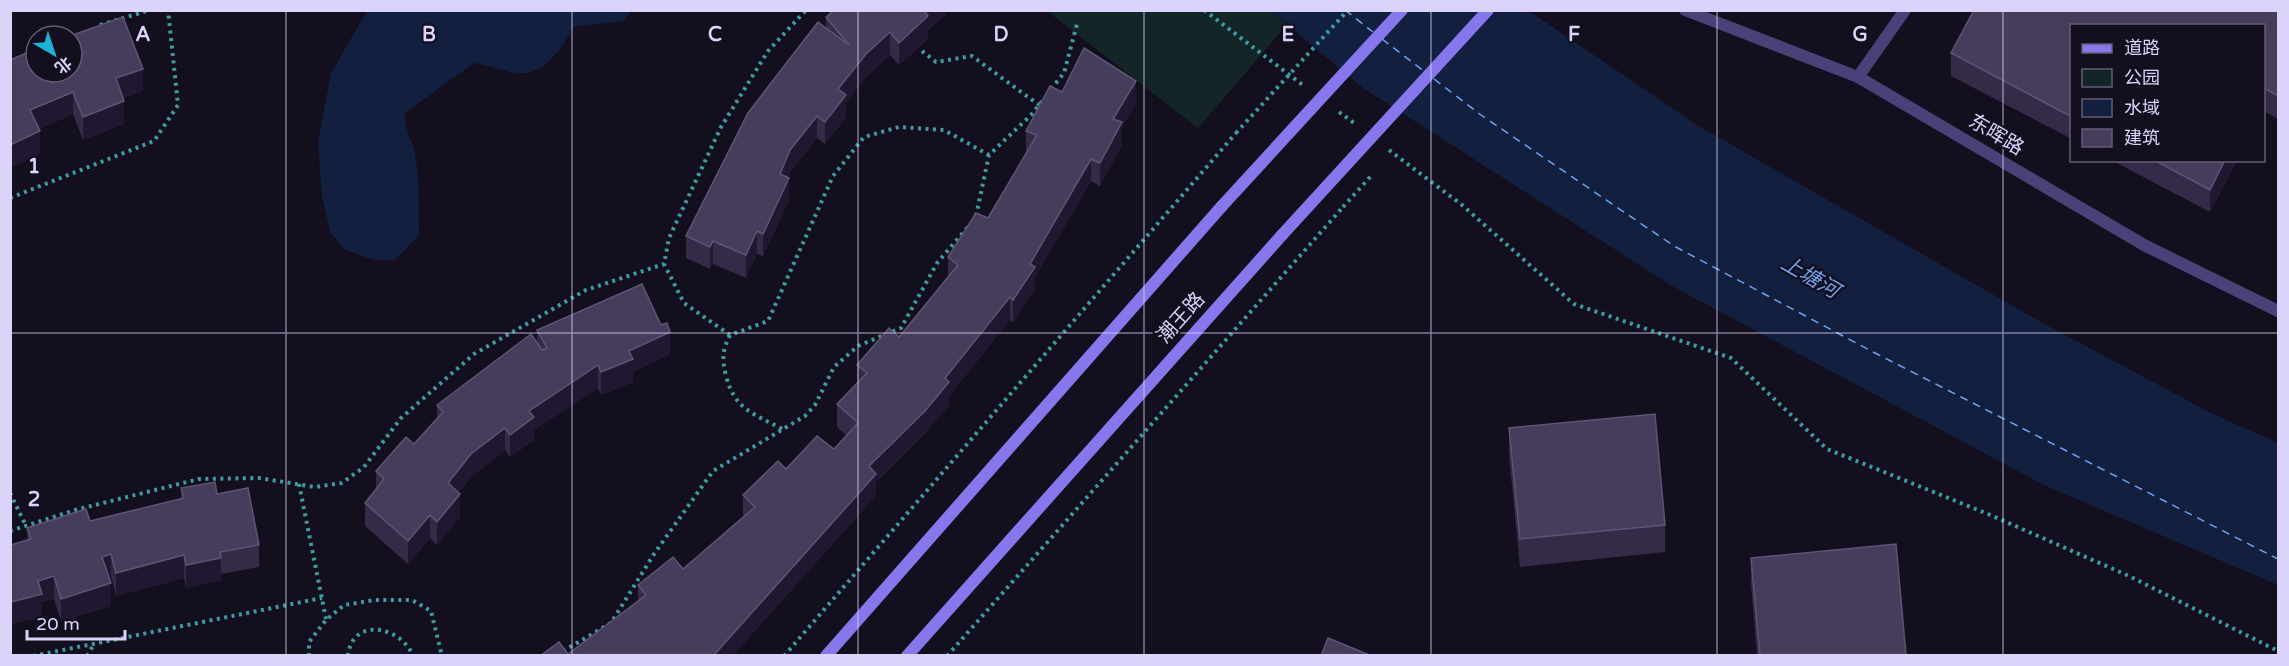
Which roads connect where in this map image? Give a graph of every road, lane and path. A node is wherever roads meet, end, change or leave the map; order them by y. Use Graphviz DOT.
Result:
graph roads {
  1 [pos="150,10"];
  2 [pos="168,10"];
  3 [pos="806,10"];
  4 [pos="1204,10"];
  5 [pos="1348,10"];
  6 [pos="1402,10"];
  7 [pos="1488,10"];
  8 [pos="1685,10"];
  9 [pos="1905,10"];
  10 [pos="1077,24"];
  11 [pos="94,28"];
  12 [pos="922,51"];
  13 [pos="1858,77"];
  14 [pos="1310,90"];
  15 [pos="1039,105"];
  16 [pos="1339,111"];
  17 [pos="1358,126"];
  18 [pos="1386,147"];
  19 [pos="989,155"];
  20 [pos="10,198"];
  21 [pos="1344,207"];
  22 [pos="663,264"];
  23 [pos="2278,311"];
  24 [pos="730,335"];
  25 [pos="782,429"];
  26 [pos="299,484"];
  27 [pos="10,493"];
  28 [pos="26,526"];
  29 [pos="10,531"];
  30 [pos="322,598"];
  31 [pos="326,620"];
  32 [pos="94,643"];
  33 [pos="2278,651"];
  34 [pos="555,655"];
  35 [pos="33,656"];
  36 [pos="87,656"];
  37 [pos="309,656"];
  38 [pos="348,656"];
  39 [pos="413,656"];
  40 [pos="442,656"];
  41 [pos="784,656"];
  42 [pos="826,656"];
  43 [pos="907,656"];
  44 [pos="947,656"];
  1 -- 11 [label="path"];
  2 -- 20 [label="path"];
  3 -- 22 [label="path"];
  4 -- 14 [label="path"];
  5 -- 41 [label="path, bridge"];
  6 -- 42 [label="main road, bridge"];
  7 -- 43 [label="main road, 潮王路, bridge"];
  8 -- 13 [label="street, 东晖路"];
  9 -- 13 [label="street"];
  10 -- 15 [label="path"];
  12 -- 15 [label="path"];
  13 -- 23 [label="street, 东晖路"];
  15 -- 19 [label="path"];
  16 -- 17 [label="path"];
  18 -- 33 [label="path"];
  19 -- 24 [label="path"];
  19 -- 25 [label="path"];
  21 -- 44 [label="path"];
  22 -- 24 [label="path"];
  22 -- 26 [label="path"];
  24 -- 25 [label="path"];
  25 -- 34 [label="path"];
  26 -- 28 [label="path"];
  26 -- 30 [label="path"];
  27 -- 28 [label="path"];
  28 -- 29 [label="path"];
  30 -- 31 [label="path"];
  30 -- 32 [label="path"];
  31 -- 37 [label="path"];
  31 -- 40 [label="path"];
  32 -- 35 [label="path"];
  32 -- 36 [label="path"];
  38 -- 39 [label="path"];
}
